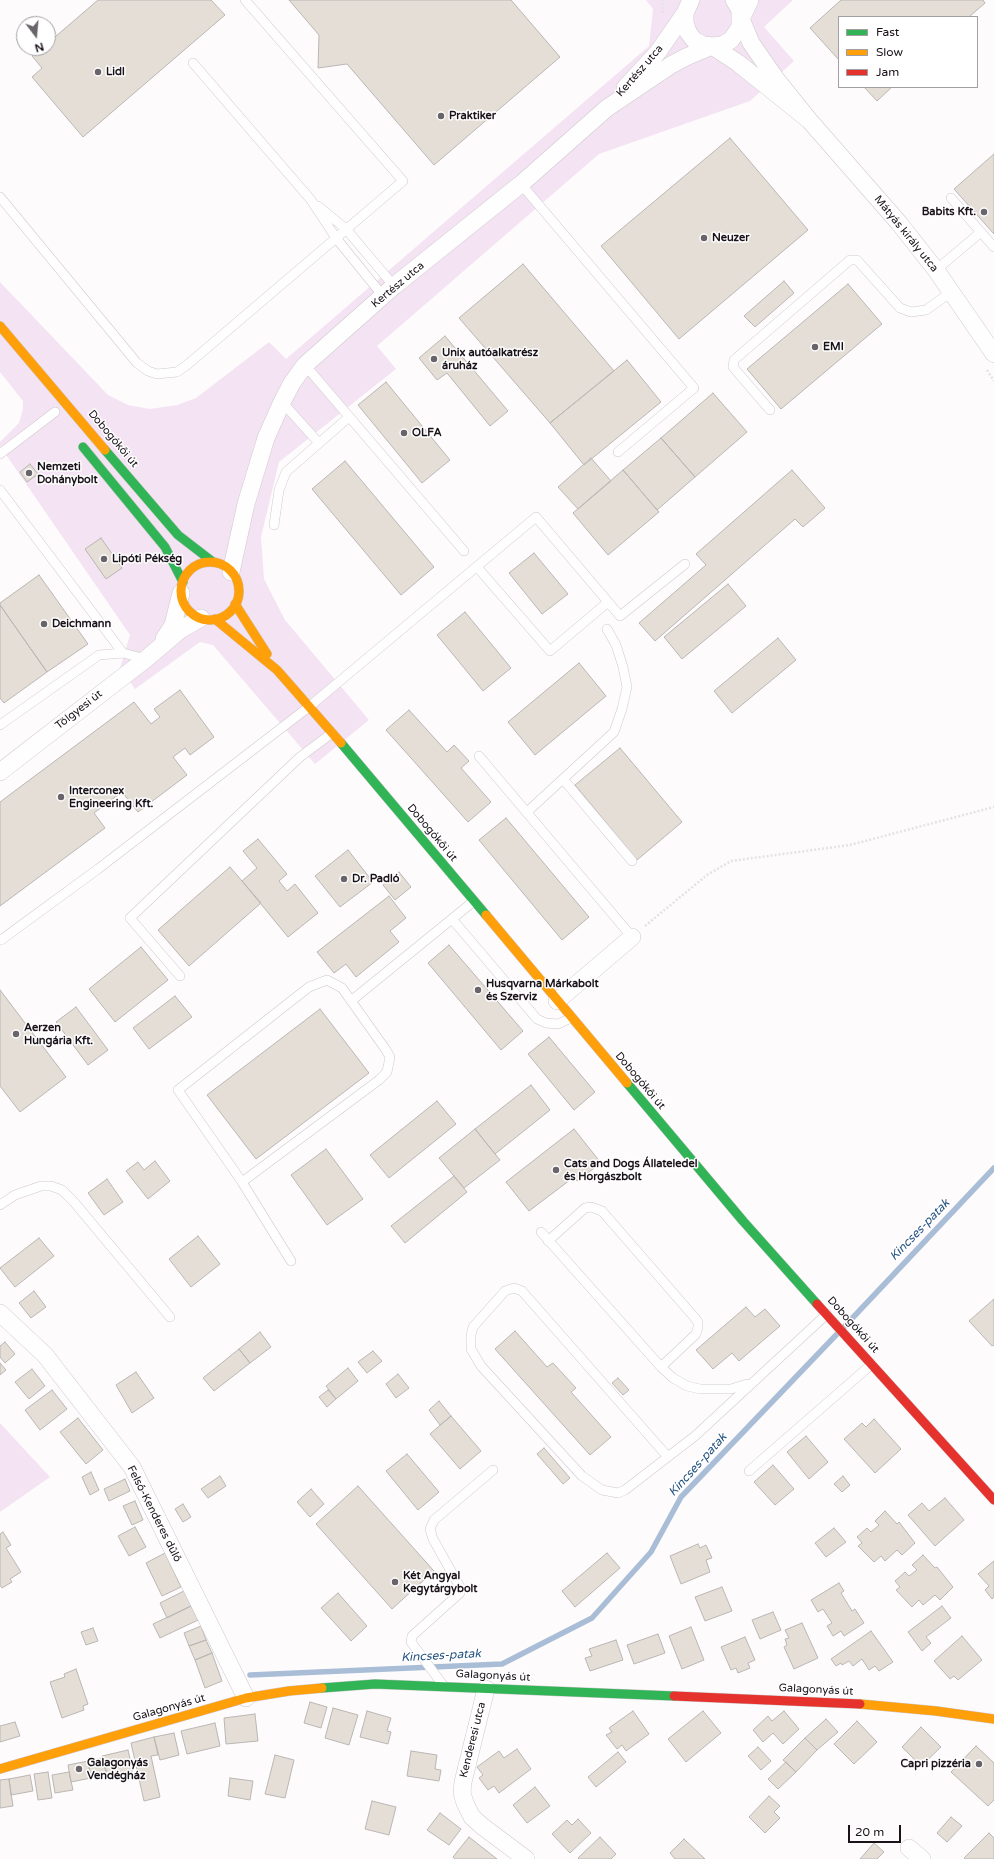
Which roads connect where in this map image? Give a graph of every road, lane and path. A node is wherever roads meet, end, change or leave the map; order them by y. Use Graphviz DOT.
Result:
graph roads {
  1 [pos="245,0"];
  2 [pos="663,0"];
  3 [pos="734,0"];
  4 [pos="750,0"];
  5 [pos="684,4"];
  6 [pos="663,16"];
  7 [pos="741,19"];
  8 [pos="712,46"];
  9 [pos="193,63"];
  10 [pos="607,108"];
  11 [pos="809,120"];
  12 [pos="521,184"];
  13 [pos="0,197"];
  14 [pos="951,198"];
  15 [pos="311,200"];
  16 [pos="346,229"];
  17 [pos="981,232"];
  18 [pos="336,238"];
  19 [pos="994,246"];
  20 [pos="936,270"];
  21 [pos="389,291"];
  22 [pos="951,292"];
  23 [pos="0,326"];
  24 [pos="990,362"];
  25 [pos="305,365"];
  26 [pos="994,381"];
  27 [pos="282,402"];
  28 [pos="770,410"];
  29 [pos="55,412"];
  30 [pos="349,417"];
  31 [pos="75,436"];
  32 [pos="319,443"];
  33 [pos="618,452"];
  34 [pos="0,454"];
  35 [pos="0,490"];
  36 [pos="274,524"];
  37 [pos="464,551"];
  38 [pos="685,564"];
  39 [pos="222,566"];
  40 [pos="477,567"];
  41 [pos="182,588"];
  42 [pos="608,602"];
  43 [pos="235,604"];
  44 [pos="208,619"];
  45 [pos="607,629"];
  46 [pos="123,653"];
  47 [pos="152,653"];
  48 [pos="277,670"];
  49 [pos="310,706"];
  50 [pos="0,725"];
  51 [pos="332,732"];
  52 [pos="479,756"];
  53 [pos="0,772"];
  54 [pos="563,779"];
  55 [pos="994,807"];
  56 [pos="527,812"];
  57 [pos="632,861"];
  58 [pos="474,901"];
  59 [pos="452,919"];
  60 [pos="632,937"];
  61 [pos="0,940"];
  62 [pos="180,976"];
  63 [pos="351,1001"];
  64 [pos="557,1001"];
  65 [pos="571,1018"];
  66 [pos="242,1182"];
  67 [pos="0,1205"];
  68 [pos="541,1232"];
  69 [pos="548,1241"];
  70 [pos="290,1261"];
  71 [pos="0,1313"];
  72 [pos="827,1314"];
  73 [pos="170,1317"];
  74 [pos="872,1363"];
  75 [pos="661,1367"];
  76 [pos="752,1382"];
  77 [pos="668,1456"];
  78 [pos="493,1470"];
  79 [pos="749,1471"];
  80 [pos="994,1500"];
  81 [pos="444,1686"];
  82 [pos="486,1689"];
  83 [pos="246,1698"];
  84 [pos="994,1720"];
  85 [pos="0,1769"];
  86 [pos="909,1848"];
  87 [pos="526,1859"];
  88 [pos="922,1859"];
  1 -- 16 [label="lane"];
  2 -- 6 [label="path"];
  3 -- 7 [label="street, Mátyás király utca"];
  4 -- 7 [label="street"];
  5 -- 8 [label="street, Mátyás király utca"];
  5 -- 10 [label="street, Kertész utca"];
  7 -- 8 [label="street, Kertész utca"];
  7 -- 11 [label="street, Mátyás király utca"];
  8 -- 10 [label="street, Kertész utca"];
  8 -- 11 [label="street, Mátyás király utca"];
  9 -- 15 [label="lane"];
  10 -- 12 [label="street, Kertész utca"];
  11 -- 20 [label="street, Mátyás király utca"];
  12 -- 21 [label="street, Kertész utca"];
  12 -- 33 [label="lane"];
  13 -- 18 [label="lane"];
  14 -- 17 [label="lane"];
  15 -- 16 [label="lane"];
  15 -- 18 [label="lane"];
  16 -- 18 [label="lane"];
  16 -- 21 [label="lane"];
  17 -- 19 [label="lane"];
  17 -- 20 [label="lane"];
  18 -- 21 [label="lane"];
  20 -- 22 [label="street, Mátyás király utca"];
  21 -- 25 [label="street, Kertész utca"];
  22 -- 24 [label="street, Mátyás király utca"];
  22 -- 28 [label="lane"];
  23 -- 39 [label="main road, Dobogókői út"];
  24 -- 26 [label="path"];
  25 -- 27 [label="street, Kertész utca"];
  25 -- 30 [label="lane"];
  27 -- 32 [label="lane"];
  27 -- 39 [label="street, Kertész utca"];
  29 -- 34 [label="lane"];
  30 -- 32 [label="lane"];
  30 -- 37 [label="lane"];
  31 -- 41 [label="main road"];
  32 -- 36 [label="lane"];
  35 -- 46 [label="lane"];
  38 -- 42 [label="lane"];
  39 -- 41 [label="main road"];
  39 -- 43 [label="main road"];
  40 -- 42 [label="lane"];
  40 -- 42 [label="lane"];
  40 -- 49 [label="lane"];
  41 -- 44 [label="main road"];
  41 -- 47 [label="street, Tölgyesi út"];
  43 -- 44 [label="main road"];
  43 -- 48 [label="main road, Dobogókői út"];
  44 -- 47 [label="street, Tölgyesi út"];
  44 -- 48 [label="main road, Dobogókői út"];
  45 -- 54 [label="lane"];
  46 -- 47 [label="lane"];
  46 -- 50 [label="lane"];
  47 -- 53 [label="street, Tölgyesi út"];
  48 -- 49 [label="main road, Dobogókői út"];
  49 -- 51 [label="main road, Dobogókői út"];
  49 -- 61 [label="lane"];
  51 -- 58 [label="main road, Dobogókői út"];
  51 -- 62 [label="lane"];
  52 -- 56 [label="lane"];
  54 -- 56 [label="lane"];
  54 -- 57 [label="lane"];
  55 -- 60 [label="path"];
  56 -- 60 [label="lane"];
  58 -- 59 [label="lane"];
  58 -- 64 [label="main road, Dobogókői út"];
  59 -- 63 [label="lane"];
  59 -- 65 [label="lane"];
  60 -- 64 [label="street"];
  63 -- 66 [label="lane"];
  63 -- 66 [label="lane"];
  64 -- 65 [label="main road, Dobogókői út"];
  65 -- 72 [label="main road, Dobogókői út"];
  66 -- 70 [label="lane"];
  67 -- 73 [label="lane"];
  68 -- 69 [label="lane"];
  69 -- 75 [label="lane"];
  69 -- 75 [label="lane"];
  71 -- 83 [label="street, Felső-Kenderes dűlő"];
  72 -- 74 [label="main road, Dobogókői út"];
  72 -- 76 [label="lane"];
  74 -- 79 [label="lane"];
  74 -- 80 [label="main road, Dobogókői út"];
  75 -- 76 [label="lane"];
  76 -- 77 [label="lane"];
  77 -- 77 [label="lane"];
  78 -- 81 [label="lane"];
  81 -- 82 [label="main road, Galagonyás út"];
  81 -- 83 [label="main road, Galagonyás út"];
  82 -- 84 [label="main road, Galagonyás út"];
  82 -- 87 [label="street, Kenderesi utca"];
  83 -- 85 [label="main road, Galagonyás út"];
  86 -- 88 [label="street"];
}
